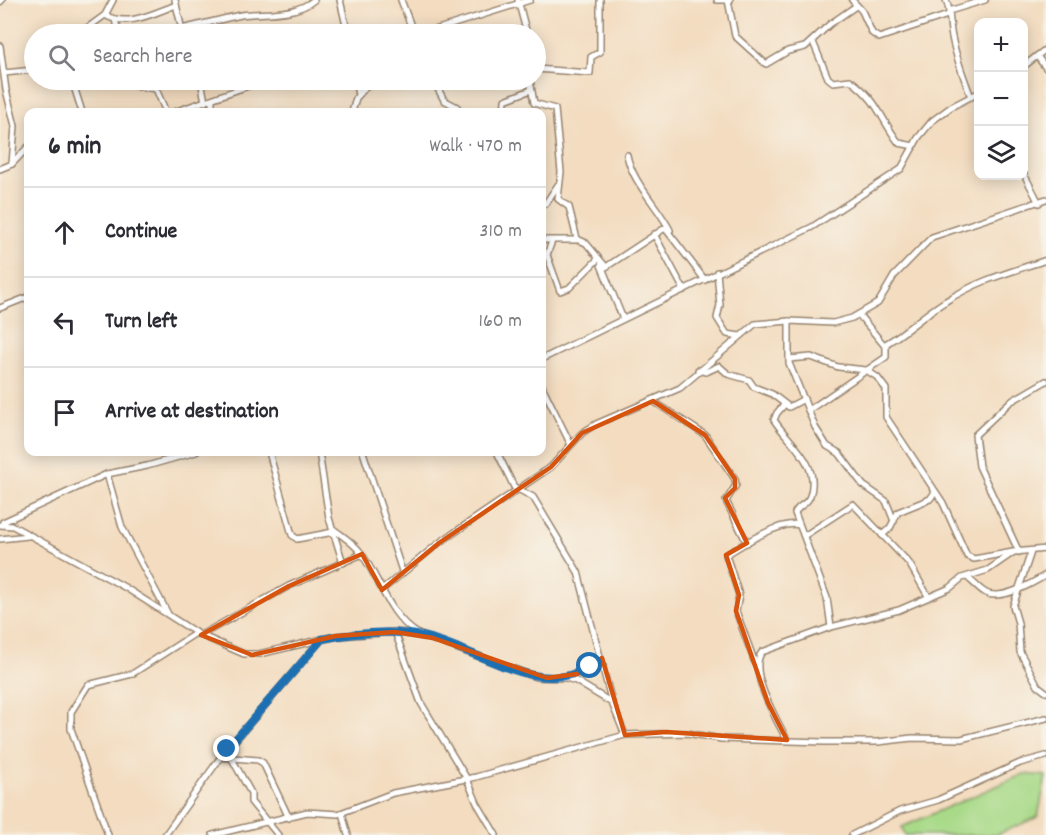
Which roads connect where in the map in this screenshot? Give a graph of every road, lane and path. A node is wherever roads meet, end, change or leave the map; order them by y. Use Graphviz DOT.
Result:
graph roads {
  1 [pos="112,0"];
  2 [pos="314,0"];
  3 [pos="340,0"];
  4 [pos="401,0"];
  5 [pos="530,0"];
  6 [pos="600,0"];
  7 [pos="717,0"];
  8 [pos="729,0"];
  9 [pos="852,0"];
  10 [pos="946,0"];
  11 [pos="985,0"];
  12 [pos="175,2"];
  13 [pos="519,2"];
  14 [pos="856,6"];
  15 [pos="949,13"];
  16 [pos="105,15"];
  17 [pos="115,20"];
  18 [pos="93,24"];
  19 [pos="116,24"];
  20 [pos="180,24"];
  21 [pos="209,24"];
  22 [pos="346,24"];
  23 [pos="410,24"];
  24 [pos="452,24"];
  25 [pos="524,24"];
  26 [pos="813,42"];
  27 [pos="0,46"];
  28 [pos="1046,49"];
  29 [pos="1037,56"];
  30 [pos="1028,62"];
  31 [pos="1046,68"];
  32 [pos="546,70"];
  33 [pos="24,71"];
  34 [pos="4,73"];
  35 [pos="75,90"];
  36 [pos="156,90"];
  37 [pos="203,90"];
  38 [pos="238,90"];
  39 [pos="357,90"];
  40 [pos="363,90"];
  41 [pos="438,90"];
  42 [pos="531,90"];
  43 [pos="358,95"];
  44 [pos="972,97"];
  45 [pos="212,100"];
  46 [pos="205,102"];
  47 [pos="81,108"];
  48 [pos="164,108"];
  49 [pos="186,108"];
  50 [pos="212,108"];
  51 [pos="353,108"];
  52 [pos="458,108"];
  53 [pos="504,108"];
  54 [pos="914,146"];
  55 [pos="24,151"];
  56 [pos="627,155"];
  57 [pos="12,164"];
  58 [pos="0,168"];
  59 [pos="1026,180"];
  60 [pos="560,184"];
  61 [pos="1046,200"];
  62 [pos="546,203"];
  63 [pos="1039,203"];
  64 [pos="654,234"];
  65 [pos="672,234"];
  66 [pos="546,240"];
  67 [pos="578,240"];
  68 [pos="552,241"];
  69 [pos="598,259"];
  70 [pos="1046,260"];
  71 [pos="602,265"];
  72 [pos="717,272"];
  73 [pos="705,280"];
  74 [pos="684,290"];
  75 [pos="24,299"];
  76 [pos="0,308"];
  77 [pos="859,315"];
  78 [pos="623,319"];
  79 [pos="789,321"];
  80 [pos="740,336"];
  81 [pos="886,344"];
  82 [pos="546,356"];
  83 [pos="789,359"];
  84 [pos="698,370"];
  85 [pos="866,370"];
  86 [pos="1046,381"];
  87 [pos="546,394"];
  88 [pos="804,399"];
  89 [pos="652,401"];
  90 [pos="784,405"];
  91 [pos="809,410"];
  92 [pos="570,443"];
  93 [pos="182,456"];
  94 [pos="270,456"];
  95 [pos="320,456"];
  96 [pos="364,456"];
  97 [pos="499,456"];
  98 [pos="107,474"];
  99 [pos="519,490"];
  100 [pos="935,491"];
  101 [pos="894,521"];
  102 [pos="1,523"];
  103 [pos="799,525"];
  104 [pos="333,530"];
  105 [pos="882,535"];
  106 [pos="30,536"];
  107 [pos="804,536"];
  108 [pos="0,539"];
  109 [pos="747,543"];
  110 [pos="1046,549"];
  111 [pos="1017,552"];
  112 [pos="1031,552"];
  113 [pos="362,554"];
  114 [pos="343,563"];
  115 [pos="402,571"];
  116 [pos="1046,575"];
  117 [pos="967,577"];
  118 [pos="1020,589"];
  119 [pos="382,590"];
  120 [pos="928,596"];
  121 [pos="168,615"];
  122 [pos="831,627"];
  123 [pos="395,632"];
  124 [pos="199,634"];
  125 [pos="420,635"];
  126 [pos="322,639"];
  127 [pos="755,663"];
  128 [pos="603,666"];
  129 [pos="566,678"];
  130 [pos="1046,692"];
  131 [pos="612,703"];
  132 [pos="1044,718"];
  133 [pos="624,735"];
  134 [pos="787,740"];
  135 [pos="221,756"];
  136 [pos="1046,756"];
  137 [pos="232,759"];
  138 [pos="467,779"];
  139 [pos="342,813"];
  140 [pos="289,818"];
  141 [pos="270,823"];
  142 [pos="346,833"];
  143 [pos="108,835"];
  144 [pos="165,835"];
  145 [pos="213,835"];
  146 [pos="278,835"];
  147 [pos="496,835"];
  148 [pos="852,835"];
  1 -- 16 [label="street"];
  2 -- 21 [label="street"];
  3 -- 22 [label="street"];
  4 -- 23 [label="street"];
  5 -- 13 [label="street"];
  6 -- 32 [label="street"];
  7 -- 8 [label="street"];
  8 -- 26 [label="street"];
  9 -- 14 [label="street"];
  10 -- 15 [label="street"];
  11 -- 15 [label="street"];
  12 -- 17 [label="street"];
  12 -- 20 [label="street"];
  13 -- 24 [label="street"];
  13 -- 25 [label="street"];
  14 -- 15 [label="street"];
  14 -- 26 [label="street"];
  15 -- 44 [label="street"];
  16 -- 17 [label="street"];
  16 -- 18 [label="street"];
  17 -- 19 [label="street"];
  26 -- 54 [label="street"];
  27 -- 34 [label="street"];
  28 -- 29 [label="street"];
  29 -- 30 [label="street"];
  29 -- 31 [label="street"];
  33 -- 34 [label="street"];
  34 -- 57 [label="street"];
  35 -- 47 [label="street"];
  36 -- 48 [label="street"];
  37 -- 46 [label="street"];
  38 -- 45 [label="street"];
  39 -- 43 [label="street"];
  40 -- 43 [label="street"];
  41 -- 52 [label="street"];
  42 -- 53 [label="street"];
  42 -- 60 [label="street"];
  43 -- 51 [label="street"];
  44 -- 54 [label="street"];
  45 -- 46 [label="street"];
  45 -- 50 [label="street"];
  46 -- 49 [label="street"];
  54 -- 72 [label="street"];
  55 -- 57 [label="street"];
  56 -- 65 [label="street"];
  57 -- 58 [label="street"];
  59 -- 63 [label="street"];
  60 -- 62 [label="street"];
  60 -- 67 [label="street"];
  61 -- 63 [label="street"];
  63 -- 77 [label="street"];
  64 -- 65 [label="street"];
  64 -- 71 [label="street"];
  64 -- 74 [label="street"];
  65 -- 73 [label="street"];
  66 -- 68 [label="street"];
  67 -- 68 [label="street"];
  67 -- 69 [label="street"];
  68 -- 69 [label="street"];
  69 -- 71 [label="street"];
  70 -- 81 [label="street"];
  71 -- 78 [label="street"];
  72 -- 73 [label="street"];
  72 -- 80 [label="street"];
  73 -- 74 [label="street"];
  74 -- 78 [label="street"];
  75 -- 76 [label="street"];
  77 -- 79 [label="street"];
  77 -- 81 [label="street"];
  78 -- 82 [label="street"];
  79 -- 80 [label="street"];
  79 -- 83 [label="street"];
  80 -- 84 [label="street"];
  81 -- 85 [label="street"];
  83 -- 85 [label="street"];
  83 -- 88 [label="street"];
  84 -- 89 [label="street"];
  84 -- 90 [label="street"];
  85 -- 91 [label="street"];
  85 -- 100 [label="street"];
  86 -- 111 [label="street"];
  87 -- 92 [label="street"];
  88 -- 90 [label="street"];
  88 -- 91 [label="street"];
  89 -- 92 [label="street"];
  89 -- 109 [label="street"];
  90 -- 103 [label="street"];
  91 -- 101 [label="street"];
  92 -- 99 [label="street"];
  93 -- 98 [label="street"];
  94 -- 104 [label="street"];
  95 -- 104 [label="street"];
  96 -- 115 [label="street"];
  97 -- 99 [label="street"];
  98 -- 102 [label="street"];
  98 -- 121 [label="street"];
  99 -- 115 [label="street"];
  99 -- 128 [label="street"];
  100 -- 101 [label="street"];
  100 -- 111 [label="street"];
  101 -- 105 [label="street"];
  102 -- 106 [label="street"];
  103 -- 107 [label="street"];
  103 -- 109 [label="street"];
  104 -- 113 [label="street"];
  104 -- 114 [label="street"];
  105 -- 107 [label="street"];
  105 -- 120 [label="street"];
  106 -- 108 [label="street"];
  106 -- 121 [label="street"];
  107 -- 122 [label="street"];
  109 -- 127 [label="street"];
  110 -- 112 [label="street"];
  111 -- 112 [label="street"];
  111 -- 117 [label="street"];
  112 -- 118 [label="street"];
  113 -- 114 [label="street"];
  113 -- 119 [label="street"];
  114 -- 124 [label="street"];
  115 -- 119 [label="street"];
  116 -- 118 [label="street"];
  117 -- 118 [label="street"];
  117 -- 120 [label="street"];
  118 -- 130 [label="street"];
  119 -- 125 [label="street"];
  120 -- 122 [label="street"];
  121 -- 124 [label="street"];
  122 -- 127 [label="street"];
  123 -- 125 [label="street"];
  123 -- 126 [label="street"];
  123 -- 138 [label="street"];
  124 -- 126 [label="street"];
  124 -- 143 [label="street"];
  125 -- 129 [label="street"];
  126 -- 135 [label="street"];
  127 -- 134 [label="street"];
  128 -- 129 [label="street"];
  128 -- 131 [label="street"];
  129 -- 131 [label="street"];
  131 -- 133 [label="street"];
  132 -- 134 [label="street"];
  133 -- 134 [label="street"];
  133 -- 138 [label="street"];
  135 -- 137 [label="street"];
  135 -- 144 [label="street"];
  136 -- 148 [label="street"];
  137 -- 140 [label="street"];
  137 -- 141 [label="street"];
  138 -- 139 [label="street"];
  138 -- 147 [label="street"];
  139 -- 140 [label="street"];
  139 -- 142 [label="street"];
  140 -- 141 [label="street"];
  141 -- 145 [label="street"];
  141 -- 146 [label="street"];
}
